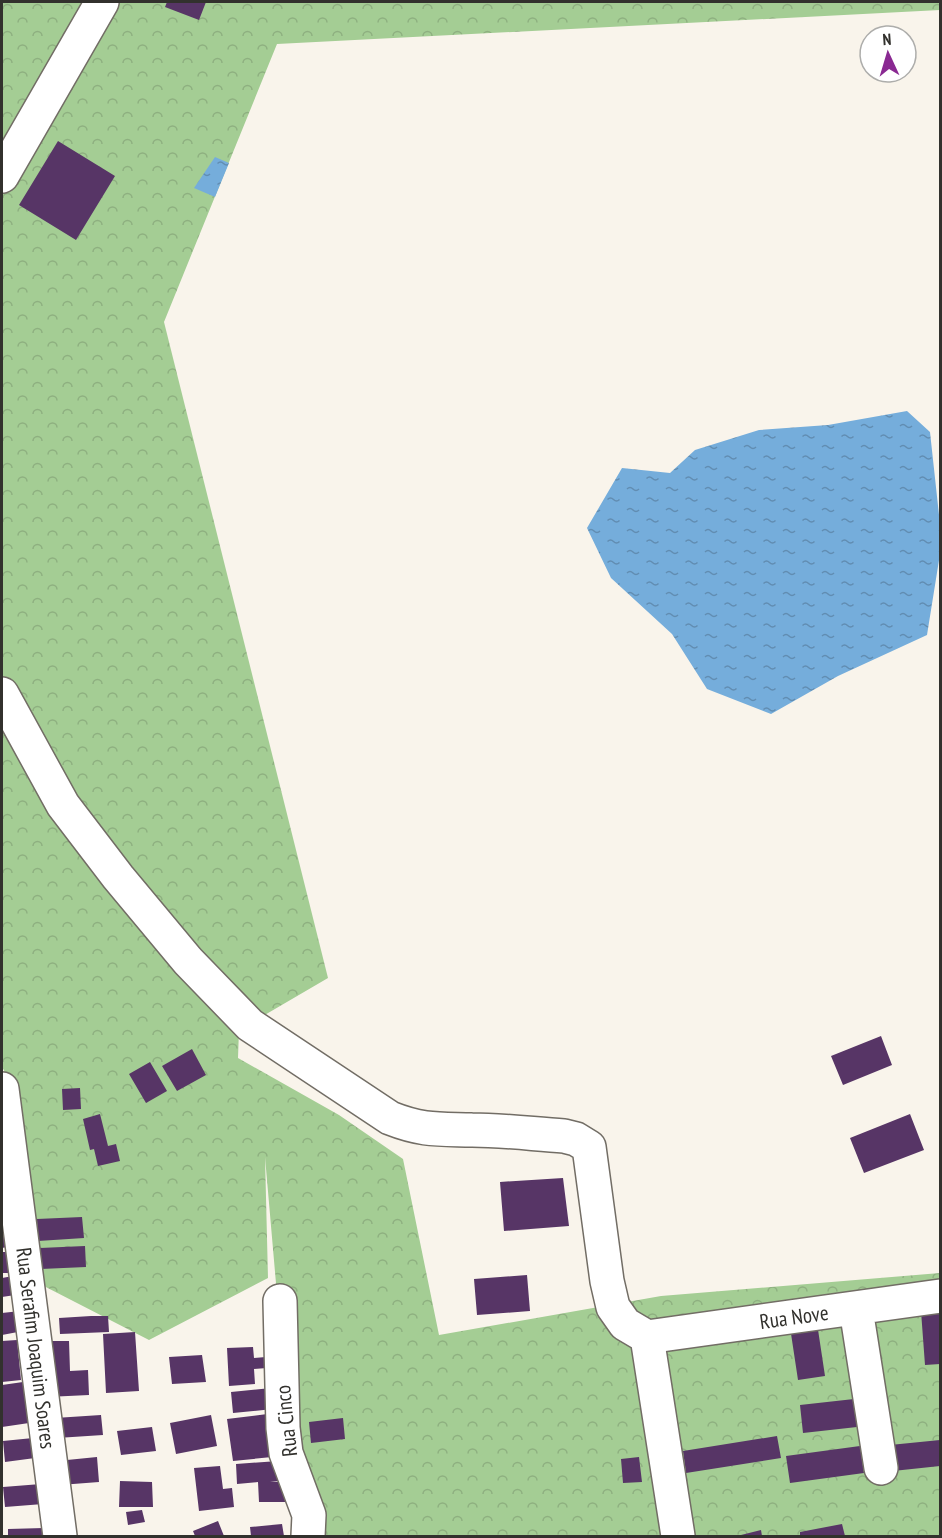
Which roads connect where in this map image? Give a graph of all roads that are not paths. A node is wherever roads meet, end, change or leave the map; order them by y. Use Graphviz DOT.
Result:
graph roads {
  1 [pos="102,2"];
  2 [pos="2,176"];
  3 [pos="2,694"];
  4 [pos="2,1089"];
  5 [pos="940,1296"];
  6 [pos="280,1301"];
  7 [pos="856,1309"];
  8 [pos="647,1337"];
  9 [pos="881,1468"];
  10 [pos="60,1536"];
  11 [pos="308,1536"];
  12 [pos="678,1536"];
  1 -- 2 [label="street"];
  3 -- 8 [label="street"];
  4 -- 10 [label="street, Rua Serafim Joaquim Soares"];
  5 -- 7 [label="street, Rua Nove"];
  6 -- 11 [label="street, Rua Cinco"];
  7 -- 8 [label="street, Rua Nove"];
  7 -- 9 [label="street"];
  8 -- 12 [label="street"];
}
